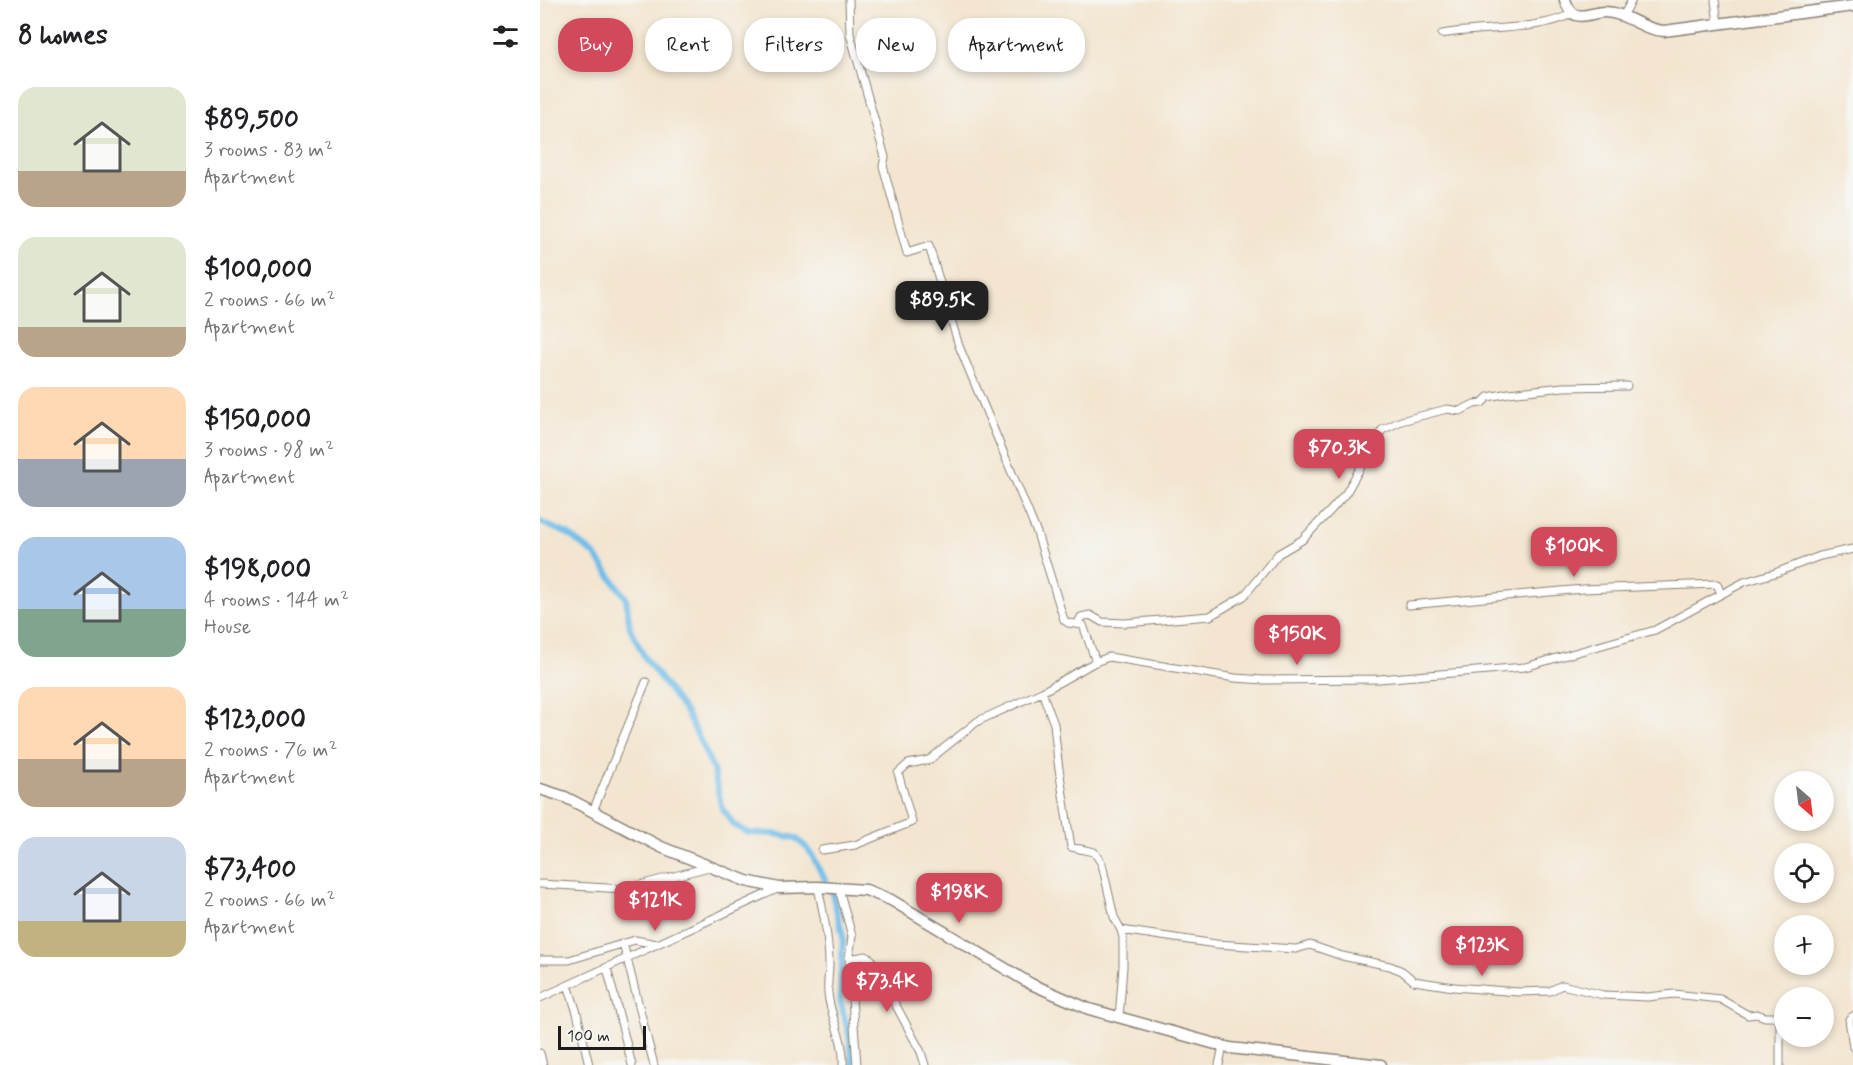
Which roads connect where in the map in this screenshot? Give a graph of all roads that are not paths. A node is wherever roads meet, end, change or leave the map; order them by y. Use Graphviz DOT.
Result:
graph roads {
  1 [pos="849,0"];
  2 [pos="1565,0"];
  3 [pos="1632,0"];
  4 [pos="1715,0"];
  5 [pos="1851,4"];
  6 [pos="1572,13"];
  7 [pos="1623,16"];
  8 [pos="1718,24"];
  9 [pos="1442,34"];
  10 [pos="1627,386"];
  11 [pos="1853,549"];
  12 [pos="1721,594"];
  13 [pos="1409,605"];
  14 [pos="1078,623"];
  15 [pos="1096,662"];
  16 [pos="646,682"];
  17 [pos="1042,692"];
  18 [pos="540,789"];
  19 [pos="593,811"];
  20 [pos="822,850"];
  21 [pos="709,867"];
  22 [pos="540,884"];
  23 [pos="818,886"];
  24 [pos="779,888"];
  25 [pos="839,889"];
  26 [pos="1121,930"];
  27 [pos="623,943"];
  28 [pos="657,944"];
  29 [pos="626,959"];
  30 [pos="849,959"];
  31 [pos="540,960"];
  32 [pos="608,968"];
  33 [pos="568,986"];
  34 [pos="540,998"];
  35 [pos="1853,1016"];
  36 [pos="1119,1018"];
  37 [pos="1223,1046"];
  38 [pos="1853,1047"];
  39 [pos="540,1053"];
  40 [pos="1339,1063"];
  41 [pos="543,1065"];
  42 [pos="589,1065"];
  43 [pos="632,1065"];
  44 [pos="654,1065"];
  45 [pos="843,1065"];
  46 [pos="857,1065"];
  47 [pos="925,1065"];
  48 [pos="1219,1065"];
  49 [pos="1381,1065"];
  50 [pos="1780,1065"];
  1 -- 14 [label="street"];
  2 -- 6 [label="street"];
  3 -- 7 [label="street"];
  4 -- 8 [label="street"];
  5 -- 8 [label="street"];
  6 -- 7 [label="street"];
  6 -- 9 [label="street"];
  7 -- 8 [label="street"];
  10 -- 14 [label="street"];
  11 -- 12 [label="street"];
  12 -- 13 [label="street"];
  12 -- 15 [label="street"];
  14 -- 15 [label="street"];
  15 -- 17 [label="street"];
  16 -- 19 [label="street"];
  17 -- 20 [label="street"];
  17 -- 26 [label="street"];
  18 -- 19 [label="street"];
  19 -- 21 [label="street"];
  21 -- 22 [label="street"];
  21 -- 24 [label="street"];
  23 -- 24 [label="street"];
  23 -- 25 [label="street"];
  23 -- 45 [label="street"];
  24 -- 28 [label="street"];
  25 -- 30 [label="street"];
  25 -- 36 [label="street"];
  26 -- 36 [label="street"];
  26 -- 50 [label="street"];
  27 -- 28 [label="street"];
  27 -- 29 [label="street"];
  27 -- 31 [label="street"];
  28 -- 29 [label="street"];
  29 -- 32 [label="street"];
  29 -- 44 [label="street"];
  30 -- 46 [label="street"];
  30 -- 47 [label="street"];
  32 -- 33 [label="street"];
  32 -- 43 [label="street"];
  33 -- 34 [label="street"];
  33 -- 42 [label="street"];
  35 -- 38 [label="street"];
  36 -- 37 [label="street"];
  37 -- 40 [label="street"];
  37 -- 48 [label="street"];
  39 -- 41 [label="street"];
  40 -- 49 [label="street"];
}
